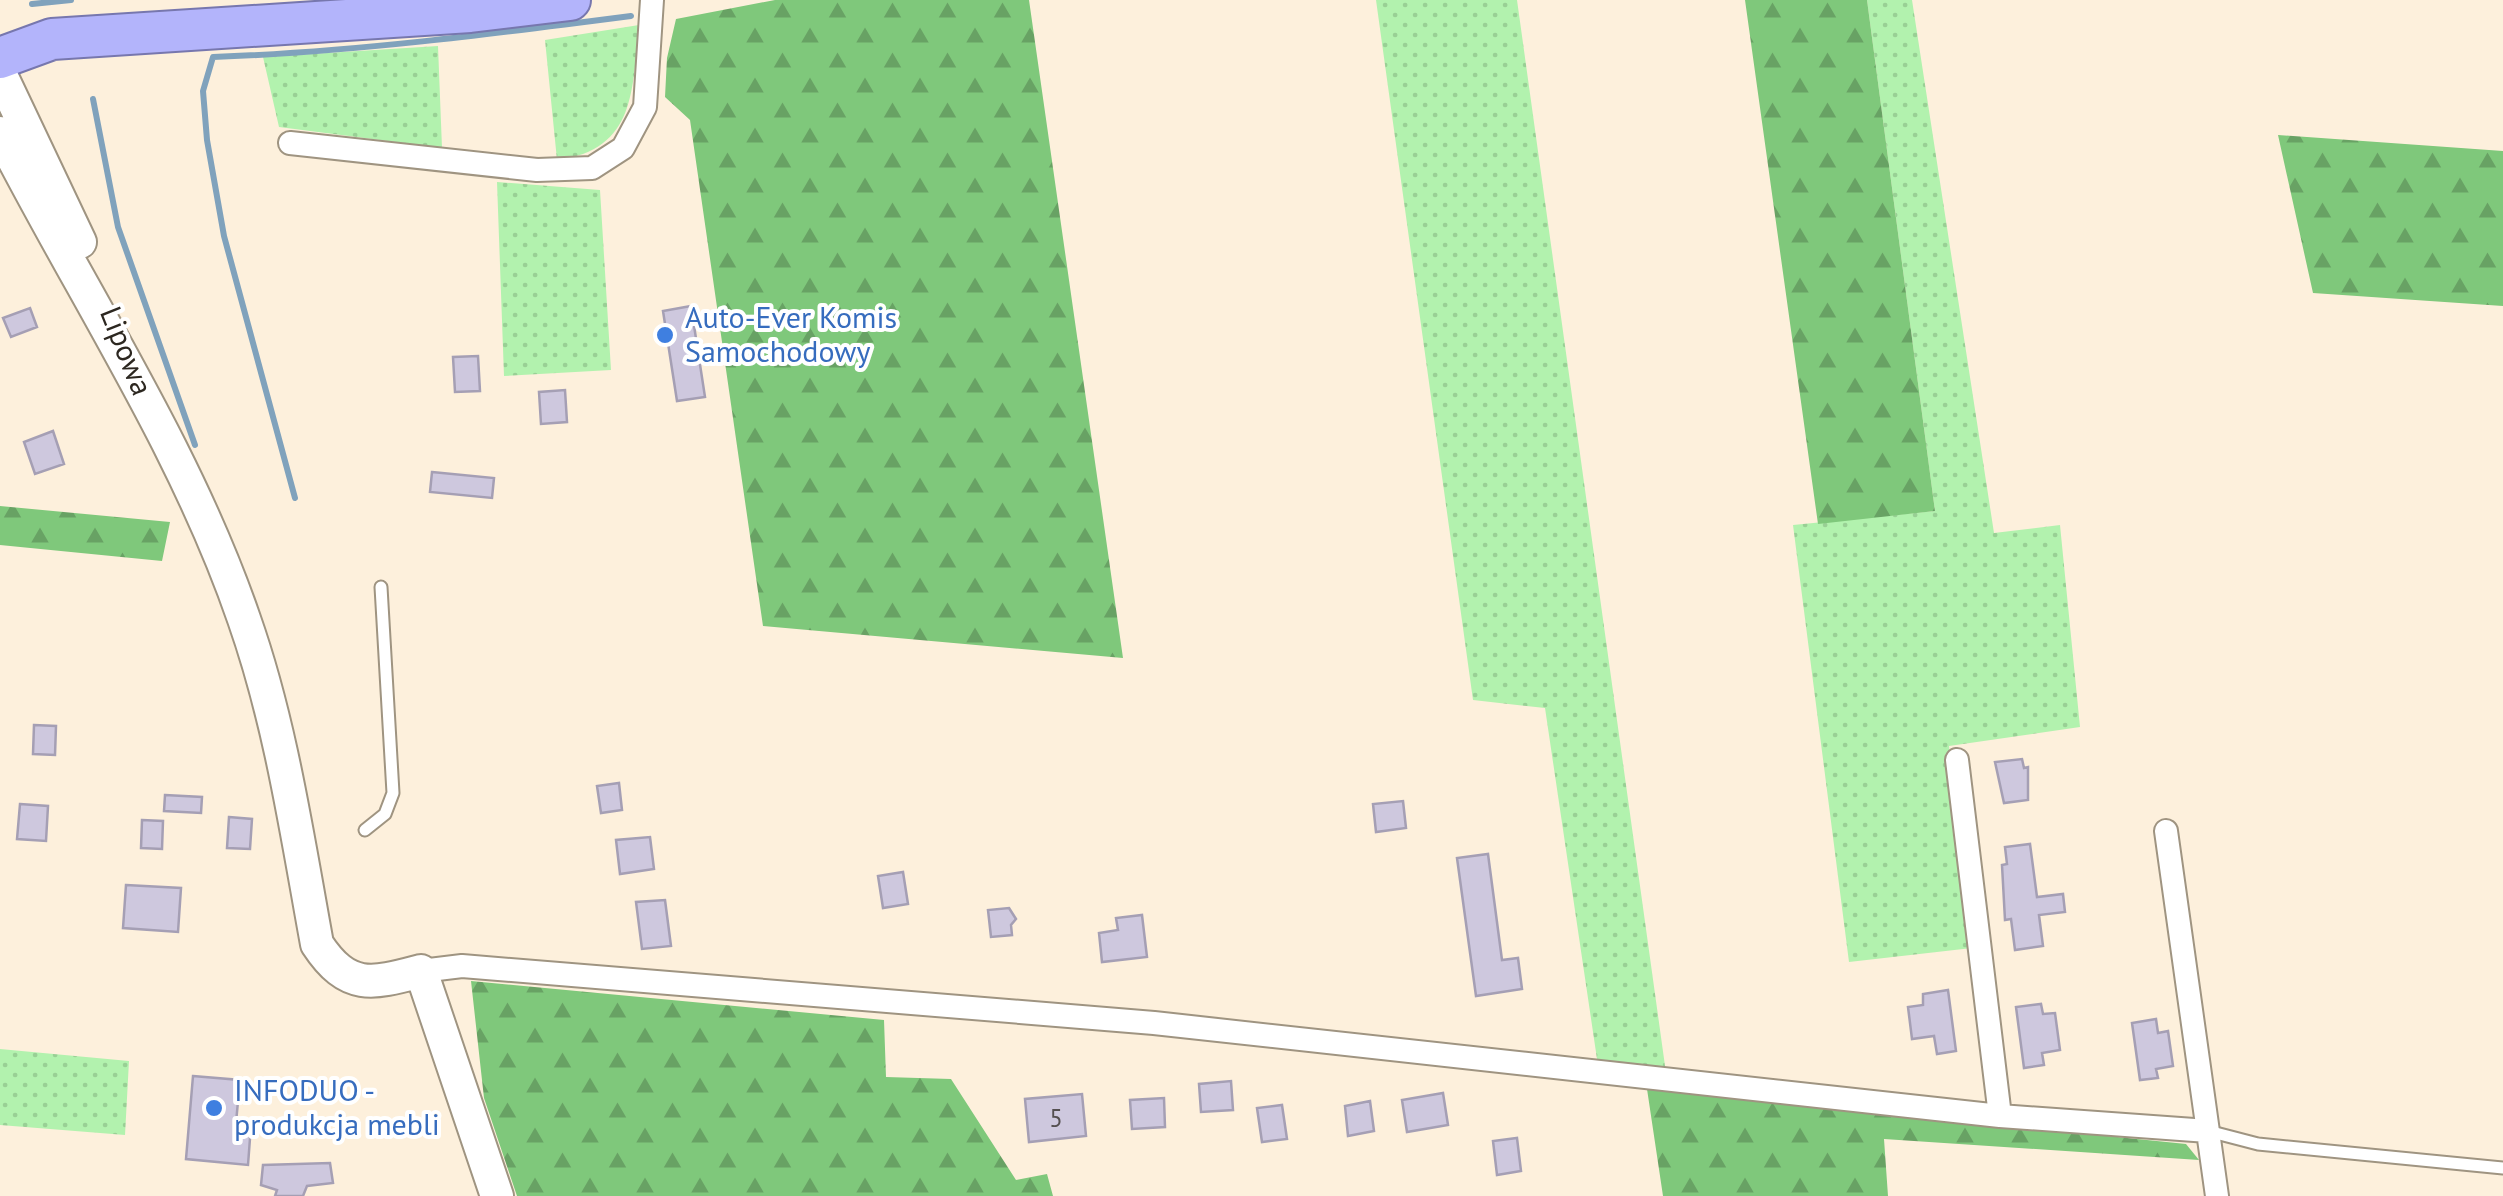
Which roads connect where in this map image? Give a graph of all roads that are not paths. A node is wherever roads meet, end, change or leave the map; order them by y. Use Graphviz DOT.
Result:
graph roads {
  1 [pos="570,0"];
  2 [pos="652,0"];
  3 [pos="0,32"];
  4 [pos="52,39"];
  5 [pos="0,56"];
  6 [pos="0,73"];
  7 [pos="0,132"];
  8 [pos="290,143"];
  9 [pos="18,161"];
  10 [pos="381,587"];
  11 [pos="1957,760"];
  12 [pos="365,830"];
  13 [pos="2166,832"];
  14 [pos="421,971"];
  15 [pos="2000,1116"];
  16 [pos="2208,1130"];
  17 [pos="2503,1168"];
  18 [pos="497,1196"];
  19 [pos="2217,1196"];
  1 -- 4 [label="highway"];
  2 -- 8 [label="street"];
  3 -- 4 [label="highway"];
  3 -- 5 [label="highway"];
  4 -- 5 [label="highway"];
  6 -- 9 [label="main road, Lipowa"];
  7 -- 9 [label="main road, Lipowa"];
  9 -- 14 [label="main road, Lipowa"];
  10 -- 12 [label="lane"];
  11 -- 15 [label="street"];
  13 -- 16 [label="street"];
  14 -- 15 [label="street"];
  14 -- 18 [label="main road"];
  15 -- 16 [label="street"];
  16 -- 17 [label="lane"];
  16 -- 19 [label="street"];
}
